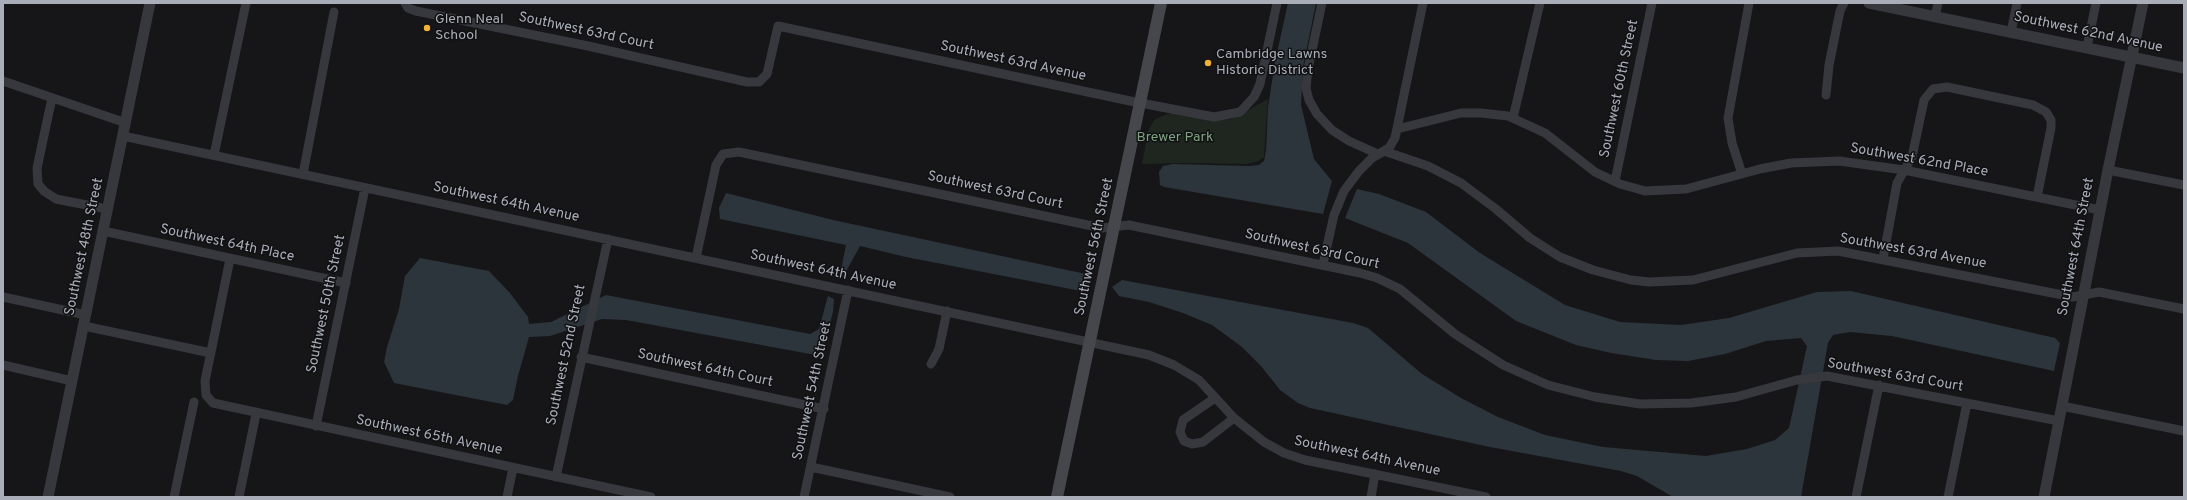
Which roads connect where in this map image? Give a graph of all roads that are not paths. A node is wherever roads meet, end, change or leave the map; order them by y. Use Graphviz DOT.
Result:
graph roads {
  1 [pos="150,3"];
  2 [pos="246,3"];
  3 [pos="1161,3"];
  4 [pos="1277,3"];
  5 [pos="1322,3"];
  6 [pos="1423,3"];
  7 [pos="1540,3"];
  8 [pos="1652,3"];
  9 [pos="1749,3"];
  10 [pos="1844,3"];
  11 [pos="1869,3"];
  12 [pos="1938,3"];
  13 [pos="2017,3"];
  14 [pos="2096,3"];
  15 [pos="2143,3"];
  16 [pos="406,4"];
  17 [pos="334,12"];
  18 [pos="1935,16"];
  19 [pos="778,26"];
  20 [pos="2011,32"];
  21 [pos="2087,47"];
  22 [pos="2132,57"];
  23 [pos="2184,68"];
  24 [pos="3,81"];
  25 [pos="1826,95"];
  26 [pos="52,98"];
  27 [pos="1140,102"];
  28 [pos="1513,118"];
  29 [pos="126,122"];
  30 [pos="1397,129"];
  31 [pos="123,136"];
  32 [pos="1381,152"];
  33 [pos="214,155"];
  34 [pos="1904,170"];
  35 [pos="2108,170"];
  36 [pos="303,174"];
  37 [pos="1742,174"];
  38 [pos="1615,181"];
  39 [pos="2184,185"];
  40 [pos="365,188"];
  41 [pos="2037,197"];
  42 [pos="107,209"];
  43 [pos="2100,210"];
  44 [pos="1114,227"];
  45 [pos="103,231"];
  46 [pos="608,239"];
  47 [pos="696,258"];
  48 [pos="1883,258"];
  49 [pos="230,259"];
  50 [pos="1323,264"];
  51 [pos="346,283"];
  52 [pos="848,290"];
  53 [pos="2083,295"];
  54 [pos="3,297"];
  55 [pos="2184,309"];
  56 [pos="947,312"];
  57 [pos="86,315"];
  58 [pos="84,326"];
  59 [pos="1090,342"];
  60 [pos="211,353"];
  61 [pos="581,357"];
  62 [pos="931,364"];
  63 [pos="3,365"];
  64 [pos="72,381"];
  65 [pos="1879,385"];
  66 [pos="1215,398"];
  67 [pos="194,402"];
  68 [pos="1967,403"];
  69 [pos="2062,406"];
  70 [pos="824,409"];
  71 [pos="256,414"];
  72 [pos="1234,418"];
  73 [pos="2059,422"];
  74 [pos="316,426"];
  75 [pos="2184,430"];
  76 [pos="811,467"];
  77 [pos="513,468"];
  78 [pos="1376,474"];
  79 [pos="556,477"];
  80 [pos="617,494"];
  81 [pos="48,497"];
  82 [pos="174,497"];
  83 [pos="238,497"];
  84 [pos="507,497"];
  85 [pos="651,497"];
  86 [pos="804,497"];
  87 [pos="950,497"];
  88 [pos="1057,497"];
  89 [pos="1371,497"];
  90 [pos="1486,497"];
  91 [pos="1856,497"];
  92 [pos="1948,497"];
  93 [pos="2044,497"];
  1 -- 29 [label="street, Southwest 48th Street"];
  2 -- 33 [label="street"];
  3 -- 27 [label="main road, Southwest 56th Street"];
  4 -- 27 [label="street, Southwest 63rd Avenue"];
  5 -- 32 [label="street, Southwest 63rd Avenue"];
  6 -- 30 [label="street"];
  7 -- 28 [label="street"];
  8 -- 38 [label="street, Southwest 60th Street"];
  9 -- 37 [label="street"];
  10 -- 25 [label="street"];
  11 -- 18 [label="street, Southwest 62nd Avenue"];
  12 -- 18 [label="street"];
  13 -- 20 [label="street"];
  14 -- 21 [label="street"];
  15 -- 22 [label="street, Southwest 64th Street"];
  16 -- 19 [label="street, Southwest 63rd Court"];
  17 -- 36 [label="street"];
  18 -- 20 [label="street, Southwest 62nd Avenue"];
  19 -- 27 [label="street, Southwest 63rd Avenue"];
  20 -- 21 [label="street, Southwest 62nd Avenue"];
  21 -- 22 [label="street, Southwest 62nd Avenue"];
  22 -- 23 [label="street, Southwest 62nd Avenue"];
  22 -- 35 [label="street, Southwest 64th Street"];
  24 -- 26 [label="street"];
  26 -- 29 [label="street"];
  26 -- 42 [label="street"];
  27 -- 44 [label="main road, Southwest 56th Street"];
  28 -- 30 [label="street, Southwest 62nd Place"];
  28 -- 38 [label="street, Southwest 62nd Place"];
  29 -- 31 [label="street, Southwest 48th Street"];
  30 -- 32 [label="street"];
  31 -- 33 [label="street, Southwest 64th Avenue"];
  31 -- 42 [label="street, Southwest 48th Street"];
  32 -- 48 [label="street, Southwest 63rd Avenue"];
  32 -- 50 [label="street"];
  33 -- 36 [label="street, Southwest 64th Avenue"];
  34 -- 37 [label="street, Southwest 62nd Place"];
  34 -- 41 [label="street, Southwest 62nd Place"];
  34 -- 41 [label="street"];
  34 -- 48 [label="street"];
  35 -- 39 [label="street"];
  35 -- 43 [label="street, Southwest 64th Street"];
  36 -- 40 [label="street, Southwest 64th Avenue"];
  37 -- 38 [label="street, Southwest 62nd Place"];
  40 -- 46 [label="street, Southwest 64th Avenue"];
  40 -- 51 [label="street, Southwest 50th Street"];
  41 -- 43 [label="street, Southwest 62nd Place"];
  42 -- 45 [label="street, Southwest 48th Street"];
  43 -- 53 [label="street, Southwest 64th Street"];
  44 -- 47 [label="street, Southwest 63rd Court"];
  44 -- 50 [label="street, Southwest 63rd Court"];
  44 -- 59 [label="main road, Southwest 56th Street"];
  45 -- 49 [label="street, Southwest 64th Place"];
  45 -- 57 [label="street, Southwest 48th Street"];
  46 -- 47 [label="street, Southwest 64th Avenue"];
  46 -- 61 [label="street, Southwest 52nd Street"];
  47 -- 52 [label="street, Southwest 64th Avenue"];
  48 -- 53 [label="street, Southwest 63rd Avenue"];
  49 -- 51 [label="street, Southwest 64th Place"];
  49 -- 60 [label="street"];
  50 -- 65 [label="street, Southwest 63rd Court"];
  51 -- 74 [label="street, Southwest 50th Street"];
  52 -- 56 [label="street, Southwest 64th Avenue"];
  52 -- 70 [label="street, Southwest 54th Street"];
  53 -- 55 [label="street, Southwest 63rd Avenue"];
  53 -- 69 [label="street, Southwest 64th Street"];
  54 -- 57 [label="street"];
  56 -- 59 [label="street, Southwest 64th Avenue"];
  56 -- 62 [label="street"];
  57 -- 58 [label="street, Southwest 48th Street"];
  58 -- 60 [label="street"];
  58 -- 64 [label="street, Southwest 48th Street"];
  59 -- 66 [label="street, Southwest 64th Avenue"];
  59 -- 88 [label="main road, Southwest 56th Street"];
  60 -- 71 [label="street, Southwest 65th Avenue"];
  61 -- 70 [label="street, Southwest 64th Court"];
  61 -- 79 [label="street, Southwest 52nd Street"];
  63 -- 64 [label="street"];
  64 -- 81 [label="street, Southwest 48th Street"];
  65 -- 68 [label="street, Southwest 63rd Court"];
  65 -- 91 [label="street"];
  66 -- 72 [label="street, Southwest 64th Avenue"];
  66 -- 72 [label="street"];
  67 -- 82 [label="street"];
  68 -- 73 [label="street, Southwest 63rd Court"];
  68 -- 92 [label="street"];
  69 -- 73 [label="street, Southwest 64th Street"];
  69 -- 75 [label="street"];
  70 -- 76 [label="street, Southwest 54th Street"];
  71 -- 74 [label="street, Southwest 65th Avenue"];
  71 -- 83 [label="street"];
  72 -- 78 [label="street, Southwest 64th Avenue"];
  73 -- 93 [label="street, Southwest 64th Street"];
  74 -- 77 [label="street, Southwest 65th Avenue"];
  76 -- 86 [label="street, Southwest 54th Street"];
  76 -- 87 [label="street"];
  77 -- 79 [label="street, Southwest 65th Avenue"];
  77 -- 84 [label="street"];
  78 -- 89 [label="street"];
  78 -- 90 [label="street, Southwest 64th Avenue"];
  79 -- 80 [label="street, Southwest 65th Avenue"];
  80 -- 85 [label="street, Southwest 65th Avenue"];
}
